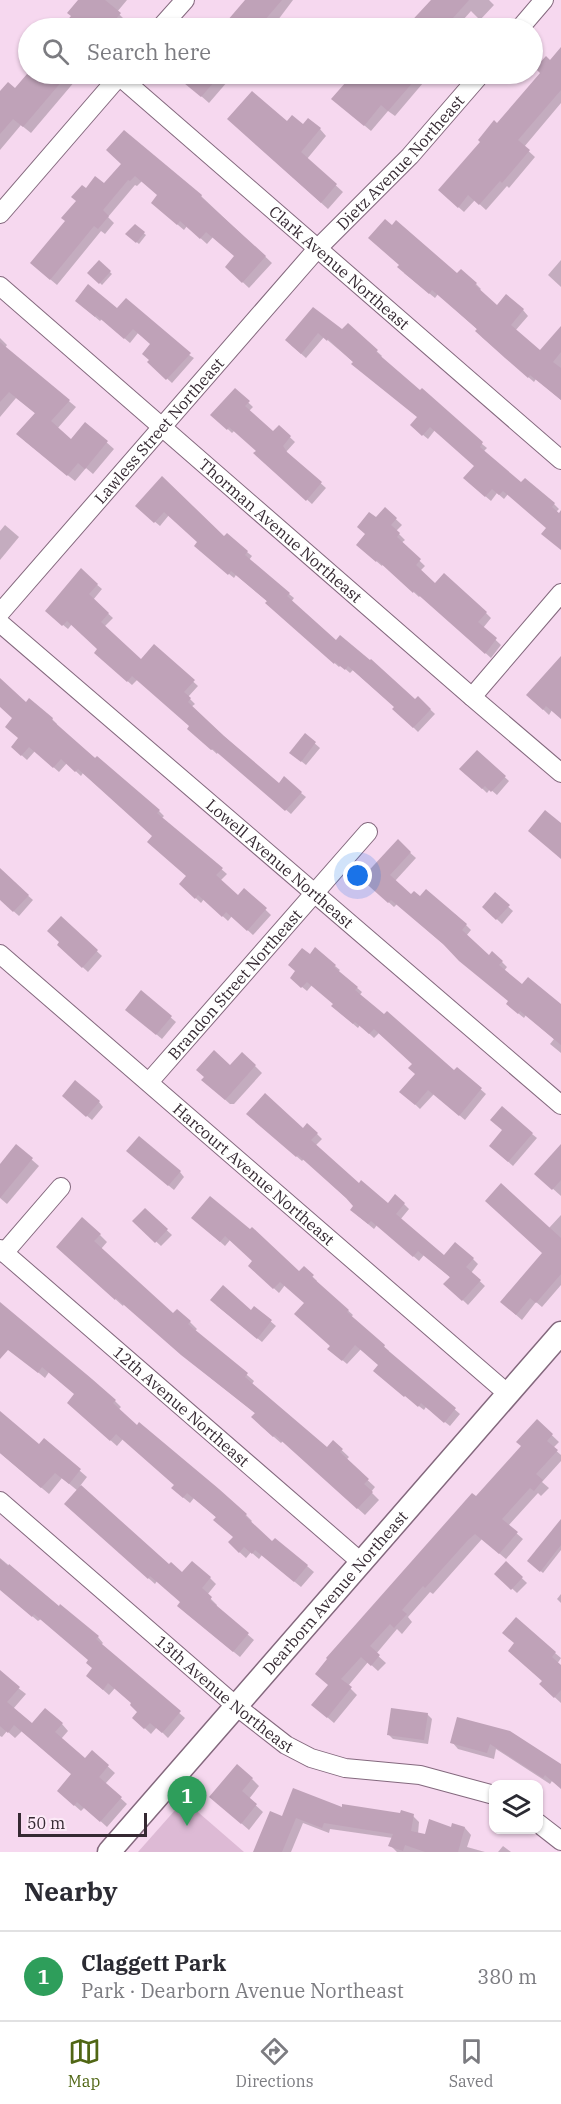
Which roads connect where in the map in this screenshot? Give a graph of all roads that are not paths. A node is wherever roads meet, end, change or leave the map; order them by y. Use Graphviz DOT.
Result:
graph roads {
  1 [pos="185,0"];
  2 [pos="544,0"];
  3 [pos="169,18"];
  4 [pos="529,18"];
  5 [pos="112,84"];
  6 [pos="130,84"];
  7 [pos="472,84"];
  8 [pos="0,214"];
  9 [pos="317,249"];
  10 [pos="0,286"];
  11 [pos="162,426"];
  12 [pos="561,460"];
  13 [pos="561,593"];
  14 [pos="0,613"];
  15 [pos="0,623"];
  16 [pos="472,697"];
  17 [pos="561,773"];
  18 [pos="368,832"];
  19 [pos="314,893"];
  20 [pos="0,954"];
  21 [pos="148,1082"];
  22 [pos="561,1105"];
  23 [pos="61,1187"];
  24 [pos="2,1251"];
  25 [pos="561,1333"];
  26 [pos="508,1394"];
  27 [pos="0,1501"];
  28 [pos="362,1563"];
  29 [pos="236,1706"];
  30 [pos="489,1794"];
  31 [pos="543,1827"];
  32 [pos="561,1841"];
  33 [pos="109,1852"];
  1 -- 3 [label="street"];
  2 -- 4 [label="street"];
  5 -- 8 [label="street"];
  6 -- 9 [label="street, Clark Avenue Northeast"];
  7 -- 9 [label="street, Dietz Avenue Northeast"];
  9 -- 11 [label="street, Lawless Street Northeast"];
  9 -- 12 [label="street, Clark Avenue Northeast"];
  10 -- 11 [label="street, Thorman Avenue Northeast"];
  11 -- 14 [label="street, Lawless Street Northeast"];
  11 -- 16 [label="street, Thorman Avenue Northeast"];
  13 -- 16 [label="street"];
  15 -- 19 [label="street, Lowell Avenue Northeast"];
  16 -- 17 [label="street, Thorman Avenue Northeast"];
  18 -- 19 [label="street, Brandon Street Northeast"];
  19 -- 21 [label="street, Brandon Street Northeast"];
  19 -- 22 [label="street, Lowell Avenue Northeast"];
  20 -- 21 [label="street, Harcourt Avenue Northeast"];
  21 -- 26 [label="street, Harcourt Avenue Northeast"];
  23 -- 24 [label="street"];
  24 -- 28 [label="street, 12th Avenue Northeast"];
  25 -- 26 [label="street, Dearborn Avenue Northeast"];
  26 -- 28 [label="street, Dearborn Avenue Northeast"];
  27 -- 29 [label="street, 13th Avenue Northeast"];
  28 -- 29 [label="street, Dearborn Avenue Northeast"];
  29 -- 30 [label="street, 13th Avenue Northeast"];
  29 -- 33 [label="street, Dearborn Avenue Northeast"];
  31 -- 32 [label="street"];
}
